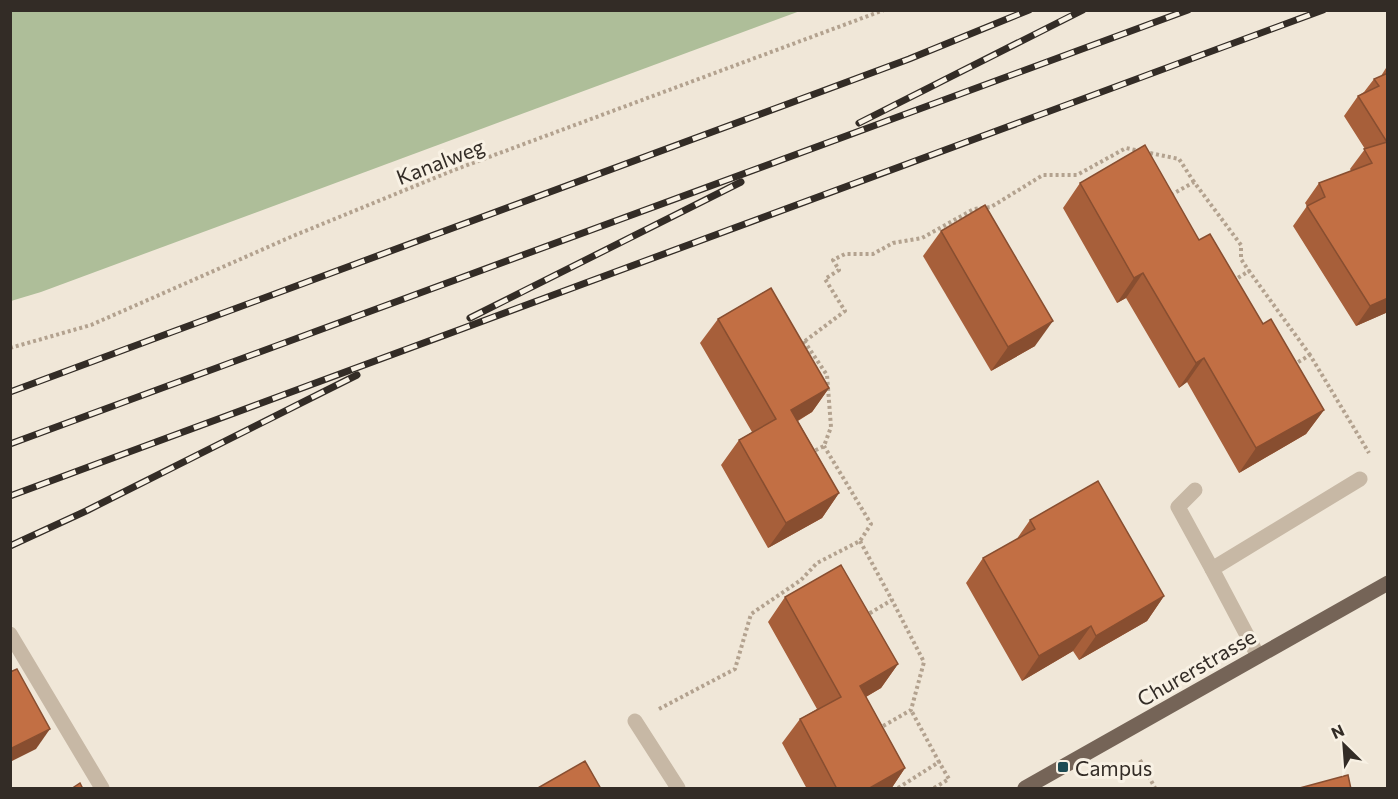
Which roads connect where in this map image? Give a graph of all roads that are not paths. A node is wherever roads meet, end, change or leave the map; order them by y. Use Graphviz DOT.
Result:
graph roads {
  1 [pos="1360,479"];
  2 [pos="1195,490"];
  3 [pos="1212,569"];
  4 [pos="1388,583"];
  5 [pos="10,634"];
  6 [pos="1258,656"];
  7 [pos="635,721"];
  8 [pos="102,789"];
  9 [pos="678,789"];
  10 [pos="1025,789"];
  1 -- 3 [label="lane"];
  2 -- 3 [label="lane"];
  3 -- 6 [label="lane"];
  4 -- 6 [label="main road, Churerstrasse"];
  5 -- 8 [label="lane"];
  6 -- 10 [label="main road, Churerstrasse"];
  7 -- 9 [label="lane"];
}
